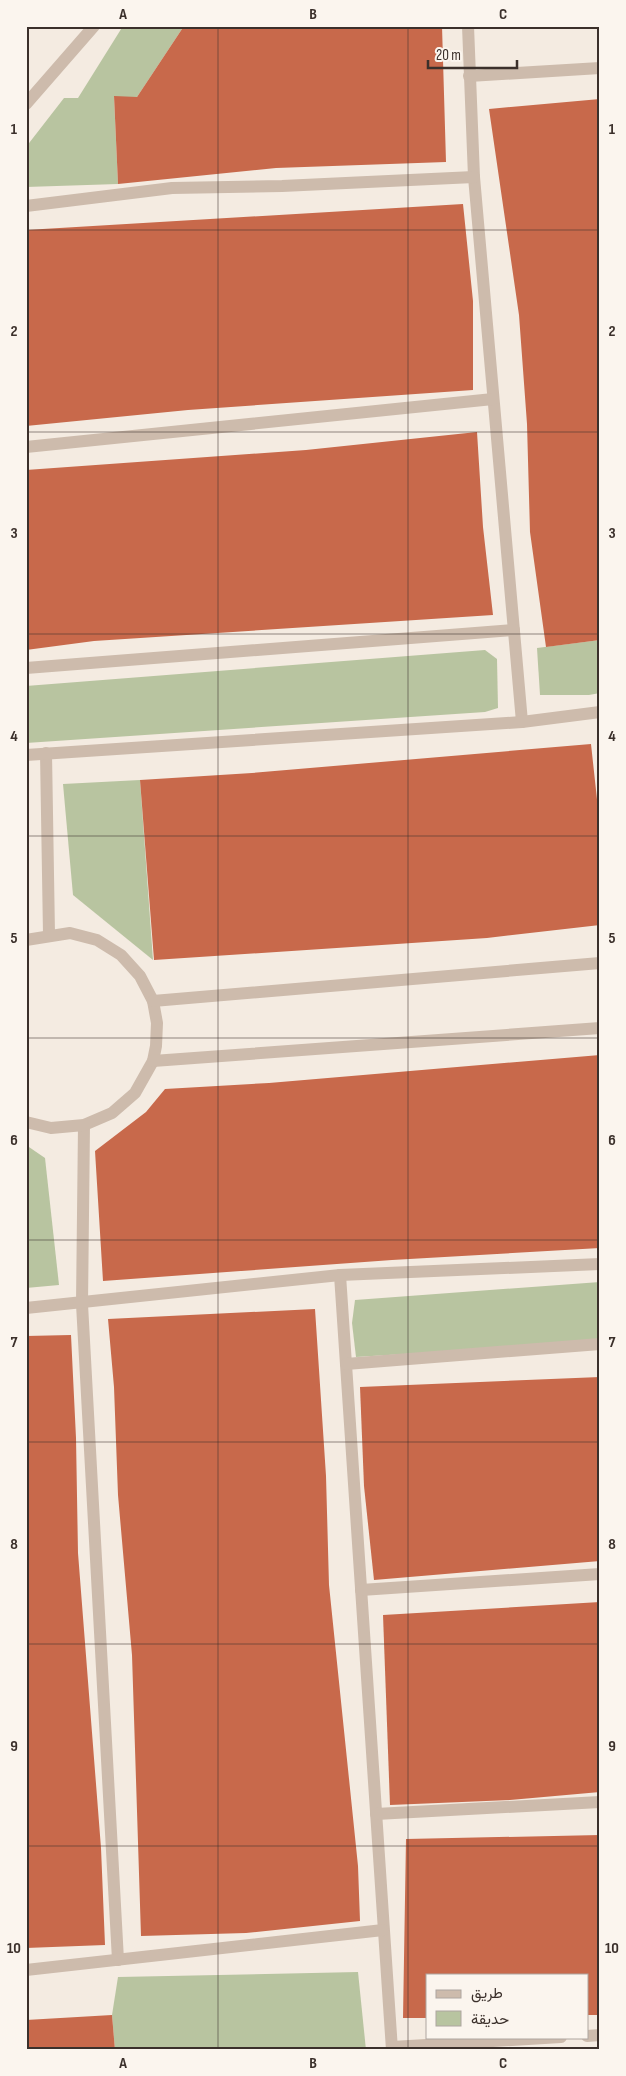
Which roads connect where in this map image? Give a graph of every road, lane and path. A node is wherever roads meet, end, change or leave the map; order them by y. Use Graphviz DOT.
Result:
graph roads {
  1 [pos="94,26"];
  2 [pos="468,26"];
  3 [pos="600,68"];
  4 [pos="469,76"];
  5 [pos="26,104"];
  6 [pos="474,177"];
  7 [pos="26,206"];
  8 [pos="493,399"];
  9 [pos="26,447"];
  10 [pos="514,630"];
  11 [pos="26,668"];
  12 [pos="600,712"];
  13 [pos="522,722"];
  14 [pos="46,753"];
  15 [pos="26,754"];
  16 [pos="49,934"];
  17 [pos="26,940"];
  18 [pos="600,962"];
  19 [pos="153,1001"];
  20 [pos="600,1028"];
  21 [pos="153,1061"];
  22 [pos="26,1122"];
  23 [pos="84,1125"];
  24 [pos="600,1264"];
  25 [pos="340,1275"];
  26 [pos="82,1304"];
  27 [pos="26,1308"];
  28 [pos="600,1344"];
  29 [pos="346,1364"];
  30 [pos="600,1574"];
  31 [pos="361,1590"];
  32 [pos="600,1802"];
  33 [pos="376,1814"];
  34 [pos="384,1930"];
  35 [pos="118,1960"];
  36 [pos="26,1970"];
  37 [pos="546,2038"];
  38 [pos="392,2048"];
  1 -- 5 [label="street"];
  2 -- 4 [label="street"];
  3 -- 4 [label="street"];
  4 -- 6 [label="street"];
  6 -- 7 [label="street"];
  6 -- 8 [label="street"];
  8 -- 9 [label="street"];
  8 -- 10 [label="street"];
  10 -- 11 [label="street"];
  10 -- 13 [label="street"];
  12 -- 13 [label="street"];
  13 -- 14 [label="street"];
  14 -- 15 [label="street"];
  14 -- 16 [label="street"];
  16 -- 17 [label="street"];
  16 -- 19 [label="street"];
  18 -- 19 [label="street"];
  19 -- 21 [label="street"];
  20 -- 21 [label="street"];
  21 -- 23 [label="street"];
  22 -- 23 [label="street"];
  23 -- 26 [label="street"];
  24 -- 25 [label="street"];
  25 -- 26 [label="street"];
  25 -- 29 [label="street"];
  26 -- 27 [label="street"];
  26 -- 35 [label="street"];
  28 -- 29 [label="street"];
  29 -- 31 [label="street"];
  30 -- 31 [label="street"];
  31 -- 33 [label="street"];
  32 -- 33 [label="street"];
  33 -- 34 [label="street"];
  34 -- 35 [label="street"];
  34 -- 38 [label="street"];
  35 -- 36 [label="street"];
  37 -- 38 [label="street"];
}
